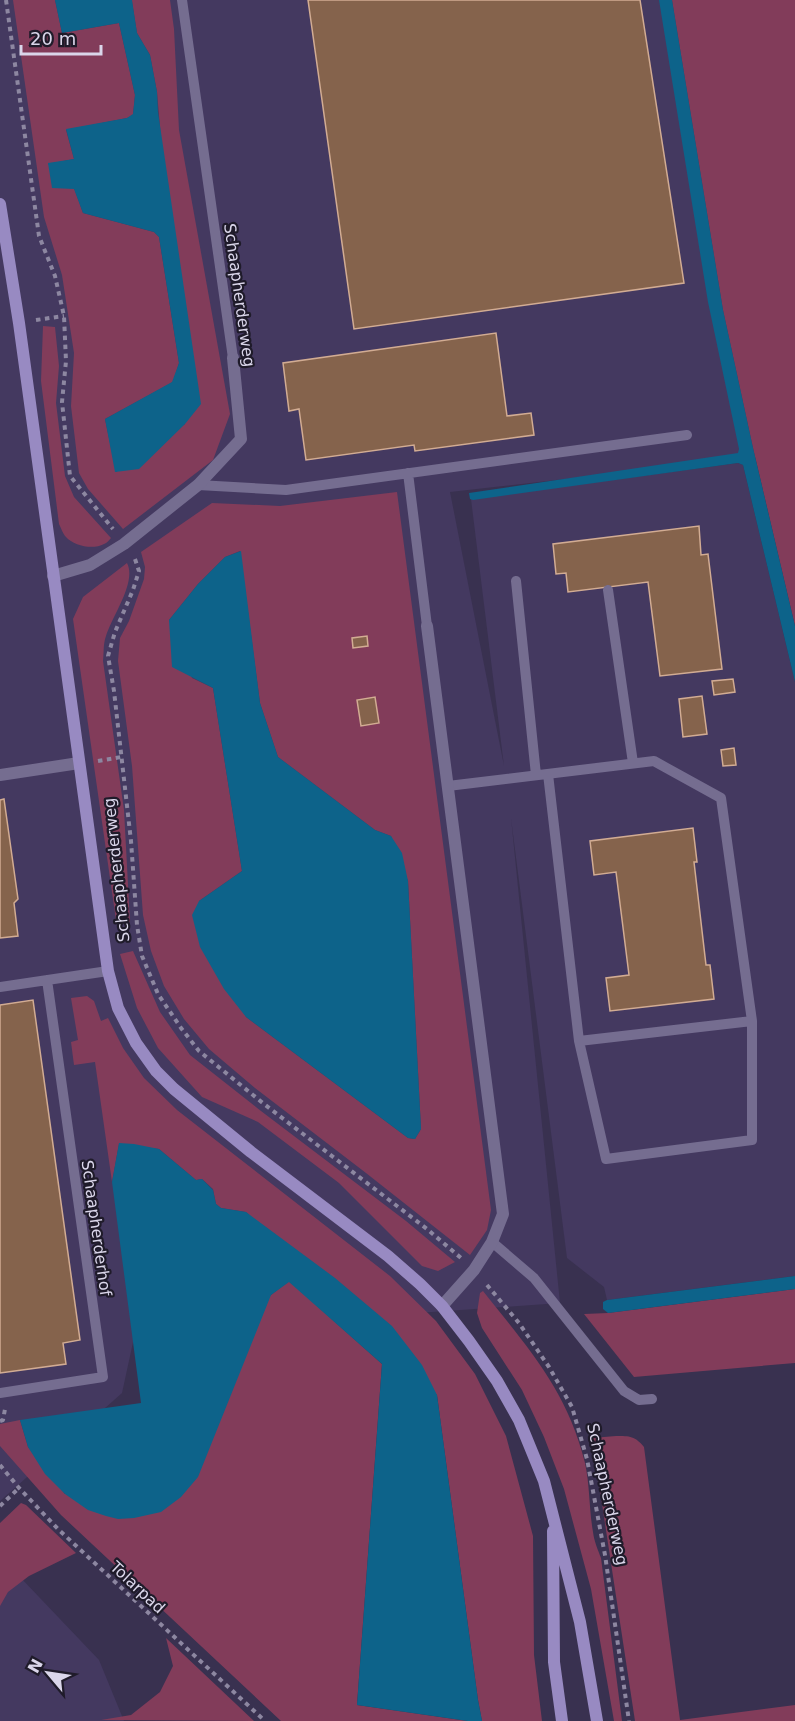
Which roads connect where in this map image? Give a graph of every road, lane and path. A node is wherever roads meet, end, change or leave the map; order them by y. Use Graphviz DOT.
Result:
graph roads {
  1 [pos="6,0"];
  2 [pos="182,0"];
  3 [pos="0,204"];
  4 [pos="2,234"];
  5 [pos="233,358"];
  6 [pos="687,435"];
  7 [pos="408,473"];
  8 [pos="198,485"];
  9 [pos="124,544"];
  10 [pos="53,576"];
  11 [pos="516,581"];
  12 [pos="608,590"];
  13 [pos="427,626"];
  14 [pos="79,763"];
  15 [pos="633,763"];
  16 [pos="548,774"];
  17 [pos="0,775"];
  18 [pos="536,775"];
  19 [pos="448,786"];
  20 [pos="108,971"];
  21 [pos="47,980"];
  22 [pos="0,987"];
  23 [pos="752,1021"];
  24 [pos="579,1041"];
  25 [pos="492,1242"];
  26 [pos="474,1270"];
  27 [pos="442,1306"];
  28 [pos="0,1393"];
  29 [pos="652,1399"];
  30 [pos="0,1466"];
  31 [pos="19,1488"];
  32 [pos="0,1506"];
  33 [pos="552,1510"];
  34 [pos="265,1721"];
  35 [pos="562,1721"];
  36 [pos="597,1721"];
  37 [pos="629,1721"];
  1 -- 9 [label="path, Schaapherderweg"];
  2 -- 5 [label="lane, Schaapherderweg"];
  3 -- 4 [label="street, Schaapherderweg"];
  4 -- 10 [label="street, Schaapherderweg"];
  5 -- 8 [label="street, Schaapherderweg"];
  6 -- 7 [label="lane"];
  7 -- 8 [label="lane"];
  7 -- 13 [label="lane"];
  8 -- 9 [label="street, Schaapherderweg"];
  9 -- 10 [label="street, Schaapherderweg"];
  9 -- 26 [label="path, Schaapherderweg"];
  10 -- 14 [label="street, Schaapherderweg"];
  11 -- 18 [label="lane"];
  12 -- 15 [label="lane"];
  13 -- 19 [label="street"];
  14 -- 17 [label="street"];
  14 -- 20 [label="street, Schaapherderweg"];
  15 -- 16 [label="lane"];
  15 -- 23 [label="lane"];
  16 -- 18 [label="lane"];
  16 -- 24 [label="lane"];
  18 -- 19 [label="lane"];
  19 -- 25 [label="street"];
  20 -- 21 [label="lane"];
  20 -- 27 [label="street, Schaapherderweg"];
  21 -- 22 [label="lane"];
  21 -- 28 [label="lane, Schaapherderhof"];
  23 -- 24 [label="lane"];
  23 -- 24 [label="lane"];
  25 -- 26 [label="street"];
  25 -- 29 [label="lane"];
  26 -- 27 [label="street"];
  26 -- 37 [label="path, Schaapherderweg"];
  27 -- 33 [label="street, Schaapherderweg"];
  30 -- 31 [label="path, Tolarpad"];
  31 -- 32 [label="path"];
  31 -- 34 [label="path, Tolarpad"];
  33 -- 35 [label="street, Schaapherderweg"];
  33 -- 36 [label="street, Schaapherderweg"];
}
